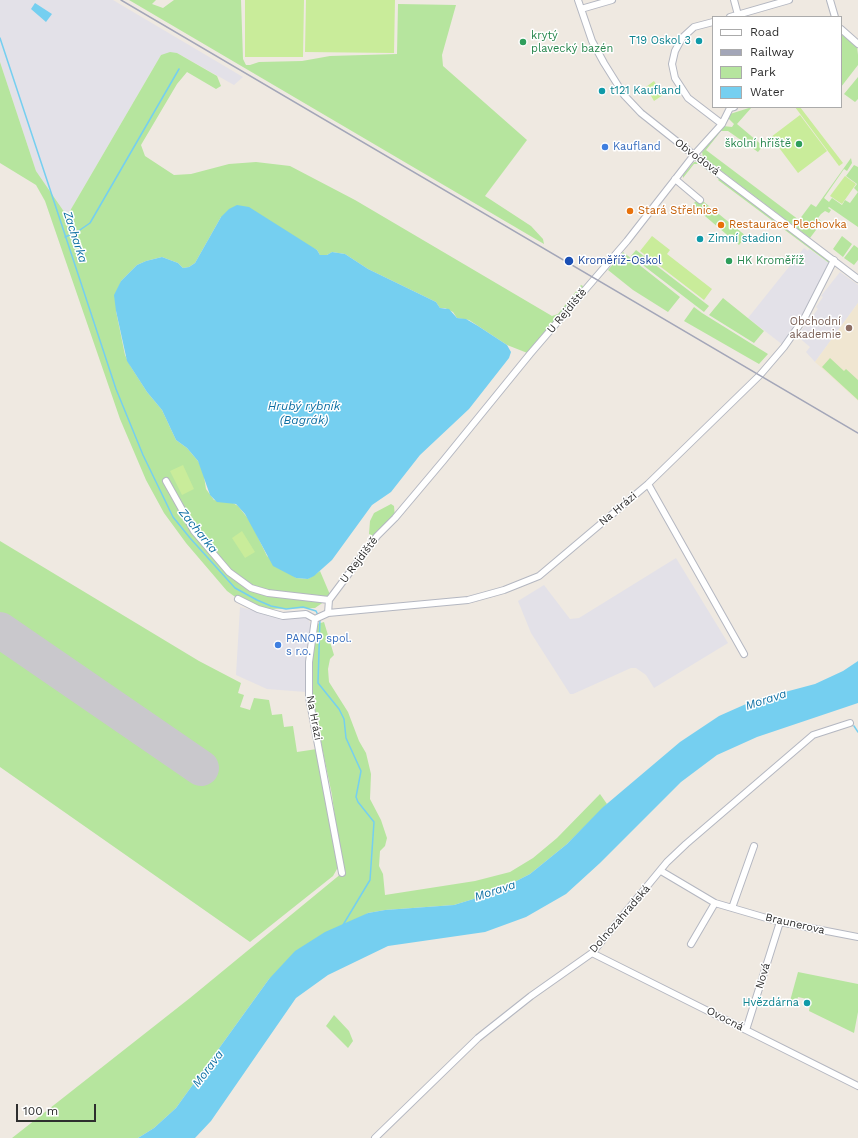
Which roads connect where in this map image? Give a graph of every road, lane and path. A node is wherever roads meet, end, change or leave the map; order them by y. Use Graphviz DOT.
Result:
graph roads {
  1 [pos="578,0"];
  2 [pos="612,0"];
  3 [pos="734,0"];
  4 [pos="790,0"];
  5 [pos="830,0"];
  6 [pos="581,9"];
  7 [pos="834,14"];
  8 [pos="738,15"];
  9 [pos="734,16"];
  10 [pos="712,22"];
  11 [pos="842,30"];
  12 [pos="858,44"];
  13 [pos="730,108"];
  14 [pos="722,124"];
  15 [pos="694,155"];
  16 [pos="676,179"];
  17 [pos="700,200"];
  18 [pos="834,260"];
  19 [pos="858,278"];
  20 [pos="166,481"];
  21 [pos="648,484"];
  22 [pos="238,599"];
  23 [pos="329,600"];
  24 [pos="326,614"];
  25 [pos="316,618"];
  26 [pos="744,654"];
  27 [pos="850,723"];
  28 [pos="754,846"];
  29 [pos="661,871"];
  30 [pos="342,873"];
  31 [pos="715,903"];
  32 [pos="732,908"];
  33 [pos="780,922"];
  34 [pos="858,937"];
  35 [pos="691,944"];
  36 [pos="592,953"];
  37 [pos="746,1030"];
  38 [pos="858,1086"];
  39 [pos="375,1138"];
  1 -- 6 [label="street, Obvodová"];
  2 -- 6 [label="street"];
  3 -- 8 [label="street"];
  4 -- 8 [label="street"];
  5 -- 7 [label="street"];
  6 -- 15 [label="street, Obvodová"];
  8 -- 9 [label="street"];
  10 -- 14 [label="street"];
  11 -- 12 [label="street"];
  13 -- 14 [label="street, U Rejdiště"];
  14 -- 15 [label="street, U Rejdiště"];
  15 -- 16 [label="street, U Rejdiště"];
  15 -- 18 [label="street, Obvodová"];
  16 -- 17 [label="street"];
  16 -- 23 [label="street, U Rejdiště"];
  18 -- 19 [label="street, Obvodová"];
  18 -- 21 [label="street, Na Hrázi"];
  20 -- 23 [label="street"];
  21 -- 24 [label="street, Na Hrázi"];
  21 -- 26 [label="street"];
  22 -- 25 [label="street"];
  23 -- 24 [label="street"];
  24 -- 25 [label="street, Na Hrázi"];
  25 -- 30 [label="street, Na Hrázi"];
  27 -- 29 [label="street, Dolnozahradská"];
  28 -- 32 [label="street"];
  29 -- 31 [label="street, Braunerova"];
  29 -- 36 [label="street, Dolnozahradská"];
  31 -- 32 [label="street, Braunerova"];
  31 -- 35 [label="street"];
  32 -- 33 [label="street, Braunerova"];
  33 -- 34 [label="street, Braunerova"];
  33 -- 37 [label="street, Nová"];
  36 -- 37 [label="street, Ovocná"];
  36 -- 39 [label="street, Dolnozahradská"];
  37 -- 38 [label="street, Ovocná"];
}
